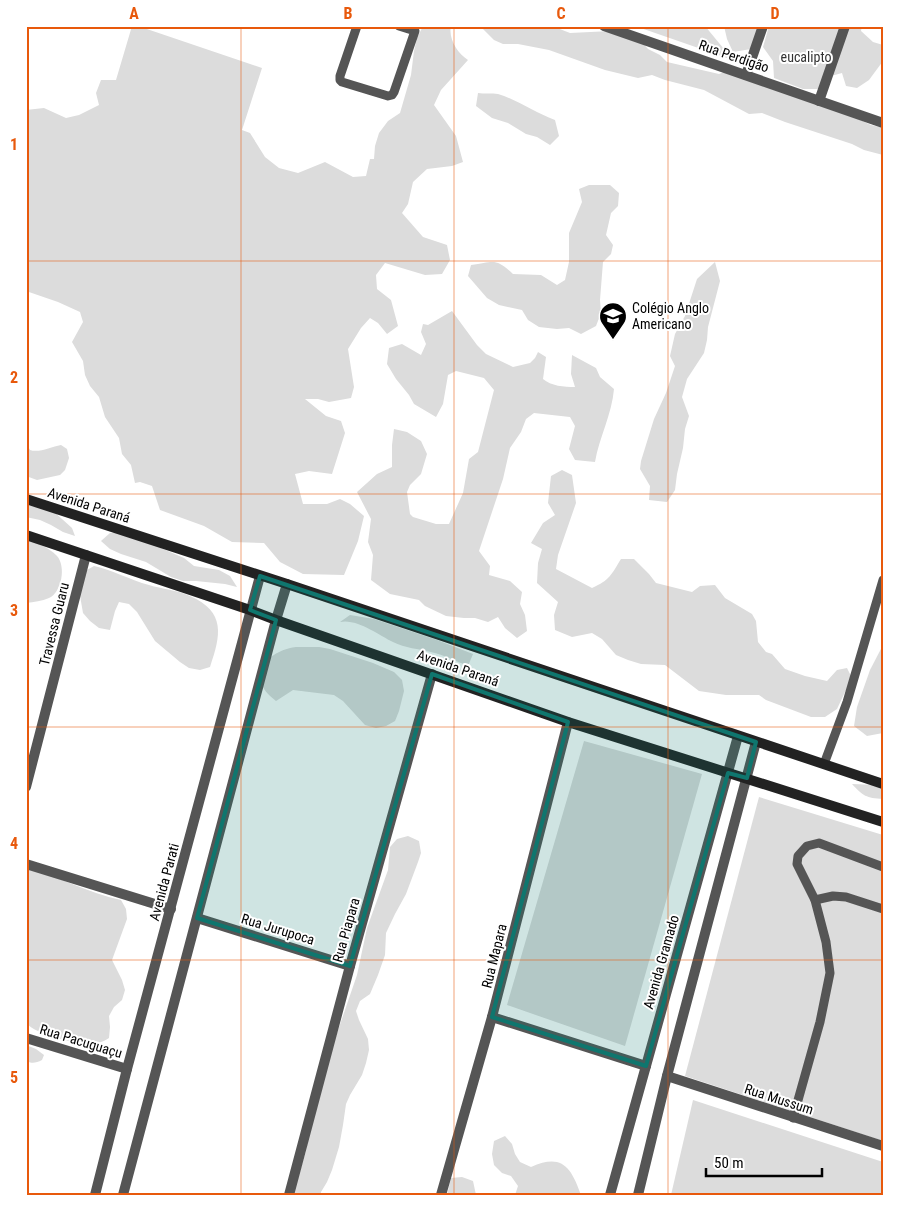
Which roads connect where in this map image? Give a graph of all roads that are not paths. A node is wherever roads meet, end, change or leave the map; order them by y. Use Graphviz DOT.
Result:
graph roads {
  1 [pos="357,26"];
  2 [pos="399,26"];
  3 [pos="604,26"];
  4 [pos="764,26"];
  5 [pos="845,26"];
  6 [pos="746,75"];
  7 [pos="819,101"];
  8 [pos="883,123"];
  9 [pos="26,499"];
  10 [pos="26,535"];
  11 [pos="86,555"];
  12 [pos="260,576"];
  13 [pos="883,580"];
  14 [pos="287,584"];
  15 [pos="250,610"];
  16 [pos="276,620"];
  17 [pos="432,674"];
  18 [pos="568,722"];
  19 [pos="738,736"];
  20 [pos="756,742"];
  21 [pos="824,764"];
  22 [pos="728,773"];
  23 [pos="747,778"];
  24 [pos="883,784"];
  25 [pos="26,787"];
  26 [pos="883,822"];
  27 [pos="26,864"];
  28 [pos="883,867"];
  29 [pos="815,900"];
  30 [pos="171,908"];
  31 [pos="883,910"];
  32 [pos="197,918"];
  33 [pos="350,966"];
  34 [pos="492,1017"];
  35 [pos="26,1038"];
  36 [pos="646,1066"];
  37 [pos="127,1069"];
  38 [pos="667,1076"];
  39 [pos="793,1118"];
  40 [pos="883,1146"];
  41 [pos="95,1195"];
  42 [pos="123,1195"];
  43 [pos="288,1195"];
  44 [pos="441,1195"];
  45 [pos="610,1195"];
  46 [pos="638,1195"];
  1 -- 2 [label="lane"];
  3 -- 6 [label="street, Rua Perdigão"];
  4 -- 6 [label="street"];
  5 -- 7 [label="street"];
  6 -- 7 [label="street, Rua Perdigão"];
  7 -- 8 [label="street, Rua Perdigão"];
  9 -- 12 [label="main road, Avenida Paraná"];
  10 -- 11 [label="main road, Avenida Paraná"];
  11 -- 15 [label="main road, Avenida Paraná"];
  11 -- 25 [label="street, Travessa Guaru"];
  12 -- 14 [label="main road, Avenida Paraná"];
  12 -- 15 [label="street, Avenida Parati"];
  13 -- 21 [label="lane"];
  14 -- 16 [label="street"];
  14 -- 19 [label="main road, Avenida Paraná"];
  15 -- 16 [label="main road, Avenida Paraná"];
  15 -- 30 [label="street, Avenida Parati"];
  16 -- 17 [label="main road, Avenida Paraná"];
  16 -- 32 [label="street"];
  17 -- 18 [label="main road, Avenida Paraná"];
  17 -- 33 [label="street, Rua Piapara"];
  18 -- 22 [label="main road, Avenida Paraná"];
  18 -- 34 [label="street, Rua Mapara"];
  19 -- 20 [label="main road, Avenida Paraná"];
  19 -- 22 [label="street, Avenida Gramado"];
  20 -- 21 [label="main road, Avenida Paraná"];
  20 -- 23 [label="street"];
  21 -- 24 [label="main road, Avenida Paraná"];
  22 -- 23 [label="main road, Avenida Paraná"];
  22 -- 36 [label="street, Avenida Gramado"];
  23 -- 26 [label="main road, Avenida Paraná"];
  23 -- 38 [label="street"];
  27 -- 30 [label="street"];
  28 -- 29 [label="lane"];
  29 -- 31 [label="lane"];
  29 -- 39 [label="lane"];
  30 -- 37 [label="street, Avenida Parati"];
  32 -- 33 [label="street, Rua Jurupoca"];
  32 -- 42 [label="street"];
  33 -- 43 [label="street, Rua Piapara"];
  34 -- 36 [label="street"];
  34 -- 44 [label="street, Rua Mapara"];
  35 -- 37 [label="street, Rua Pacuguaçu"];
  36 -- 45 [label="street, Avenida Gramado"];
  37 -- 41 [label="street, Avenida Parati"];
  38 -- 39 [label="street, Rua Mussum"];
  38 -- 46 [label="street"];
  39 -- 40 [label="street, Rua Mussum"];
}
